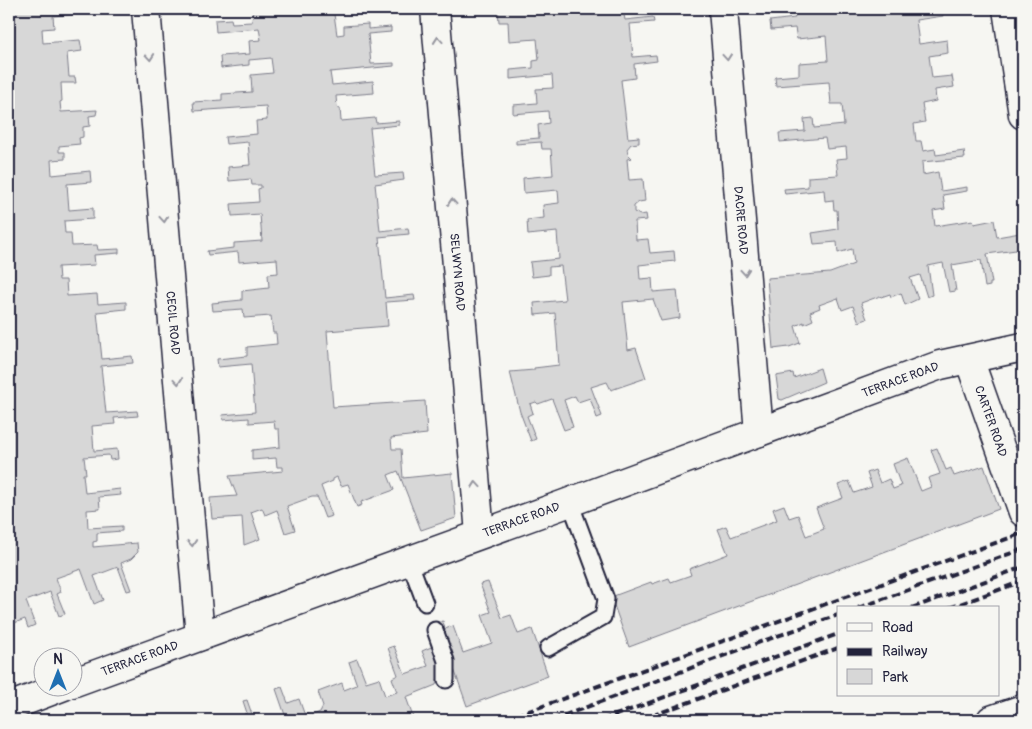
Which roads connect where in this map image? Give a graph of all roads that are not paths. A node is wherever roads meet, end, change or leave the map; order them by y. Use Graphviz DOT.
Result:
graph roads {
  1 [pos="146,9"];
  2 [pos="435,9"];
  3 [pos="723,9"];
  4 [pos="1007,9"];
  5 [pos="1023,115"];
  6 [pos="1023,347"];
  7 [pos="969,358"];
  8 [pos="759,432"];
  9 [pos="570,502"];
  10 [pos="1021,507"];
  11 [pos="480,534"];
  12 [pos="409,560"];
  13 [pos="425,603"];
  14 [pos="435,630"];
  15 [pos="200,636"];
  16 [pos="548,648"];
  17 [pos="82,679"];
  18 [pos="446,680"];
  19 [pos="38,696"];
  20 [pos="9,707"];
  21 [pos="1023,709"];
  22 [pos="991,720"];
  1 -- 15 [label="street, CECIL ROAD, one-way"];
  11 -- 2 [label="street, SELWYN ROAD, one-way"];
  3 -- 8 [label="street, DACRE ROAD, one-way"];
  4 -- 5 [label="street"];
  6 -- 7 [label="street, TERRACE ROAD"];
  7 -- 8 [label="street, TERRACE ROAD"];
  7 -- 10 [label="street, CARTER ROAD"];
  8 -- 9 [label="street, TERRACE ROAD"];
  9 -- 11 [label="street, TERRACE ROAD"];
  9 -- 16 [label="lane"];
  11 -- 12 [label="street, TERRACE ROAD"];
  12 -- 13 [label="lane"];
  12 -- 15 [label="street, TERRACE ROAD"];
  14 -- 18 [label="lane"];
  15 -- 17 [label="street, TERRACE ROAD"];
  19 -- 20 [label="street"];
  21 -- 22 [label="street"];
}
